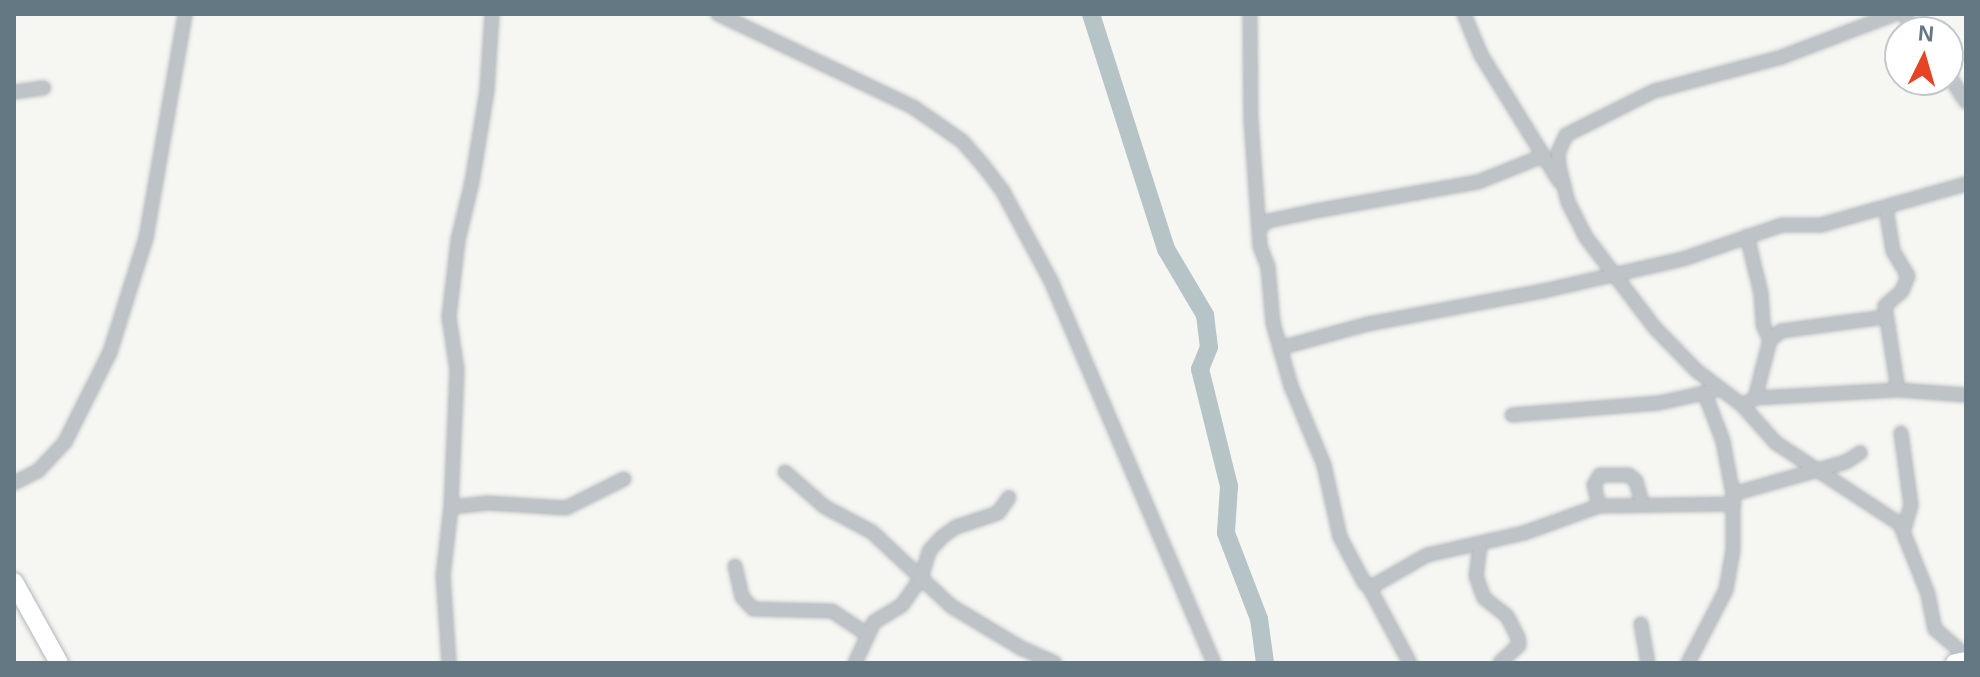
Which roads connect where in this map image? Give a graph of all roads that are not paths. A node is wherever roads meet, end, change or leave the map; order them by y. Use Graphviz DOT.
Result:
graph roads {
  1 [pos="185,14"];
  2 [pos="492,14"];
  3 [pos="718,14"];
  4 [pos="1250,14"];
  5 [pos="1464,14"];
  6 [pos="1896,14"];
  7 [pos="44,88"];
  8 [pos="14,92"];
  9 [pos="1543,156"];
  10 [pos="1562,184"];
  11 [pos="1966,184"];
  12 [pos="1886,208"];
  13 [pos="1259,228"];
  14 [pos="1747,236"];
  15 [pos="1610,273"];
  16 [pos="1885,317"];
  17 [pos="1770,340"];
  18 [pos="1280,348"];
  19 [pos="1719,389"];
  20 [pos="1898,390"];
  21 [pos="1705,394"];
  22 [pos="1966,395"];
  23 [pos="1755,398"];
  24 [pos="1742,405"];
  25 [pos="1512,415"];
  26 [pos="1901,433"];
  27 [pos="1860,453"];
  28 [pos="1817,471"];
  29 [pos="785,472"];
  30 [pos="624,479"];
  31 [pos="14,483"];
  32 [pos="1009,497"];
  33 [pos="1733,499"];
  34 [pos="1642,503"];
  35 [pos="1599,506"];
  36 [pos="451,507"];
  37 [pos="1904,530"];
  38 [pos="1480,545"];
  39 [pos="735,566"];
  40 [pos="921,578"];
  41 [pos="14,582"];
  42 [pos="1369,587"];
  43 [pos="1641,624"];
  44 [pos="868,635"];
  45 [pos="1966,658"];
  46 [pos="59,663"];
  47 [pos="449,663"];
  48 [pos="855,663"];
  49 [pos="1055,663"];
  50 [pos="1214,663"];
  51 [pos="1410,663"];
  52 [pos="1500,663"];
  53 [pos="1648,663"];
  54 [pos="1688,663"];
  55 [pos="1955,663"];
  1 -- 31 [label="street"];
  2 -- 36 [label="street"];
  3 -- 50 [label="street"];
  4 -- 13 [label="street"];
  5 -- 9 [label="street"];
  6 -- 10 [label="street"];
  7 -- 8 [label="street"];
  9 -- 10 [label="street"];
  9 -- 13 [label="street"];
  10 -- 15 [label="street"];
  11 -- 12 [label="street"];
  12 -- 14 [label="street"];
  12 -- 16 [label="street"];
  13 -- 18 [label="street"];
  14 -- 15 [label="street"];
  14 -- 17 [label="street"];
  15 -- 18 [label="street"];
  15 -- 19 [label="street"];
  16 -- 17 [label="street"];
  16 -- 20 [label="street"];
  17 -- 23 [label="street"];
  18 -- 42 [label="street"];
  19 -- 21 [label="street"];
  19 -- 24 [label="street"];
  20 -- 22 [label="street"];
  20 -- 23 [label="street"];
  21 -- 25 [label="street"];
  21 -- 33 [label="street"];
  23 -- 24 [label="street"];
  24 -- 28 [label="street"];
  26 -- 37 [label="street"];
  27 -- 28 [label="street"];
  28 -- 33 [label="street"];
  28 -- 37 [label="street"];
  29 -- 40 [label="street"];
  30 -- 36 [label="street"];
  32 -- 40 [label="street"];
  33 -- 34 [label="street"];
  33 -- 54 [label="street"];
  34 -- 35 [label="street"];
  34 -- 35 [label="street"];
  35 -- 38 [label="street"];
  36 -- 47 [label="street"];
  37 -- 45 [label="street"];
  38 -- 42 [label="street"];
  38 -- 52 [label="street"];
  39 -- 44 [label="street"];
  40 -- 44 [label="street"];
  40 -- 49 [label="street"];
  41 -- 46 [label="street"];
  42 -- 51 [label="street"];
  43 -- 53 [label="street"];
  44 -- 48 [label="street"];
  45 -- 55 [label="street"];
}
